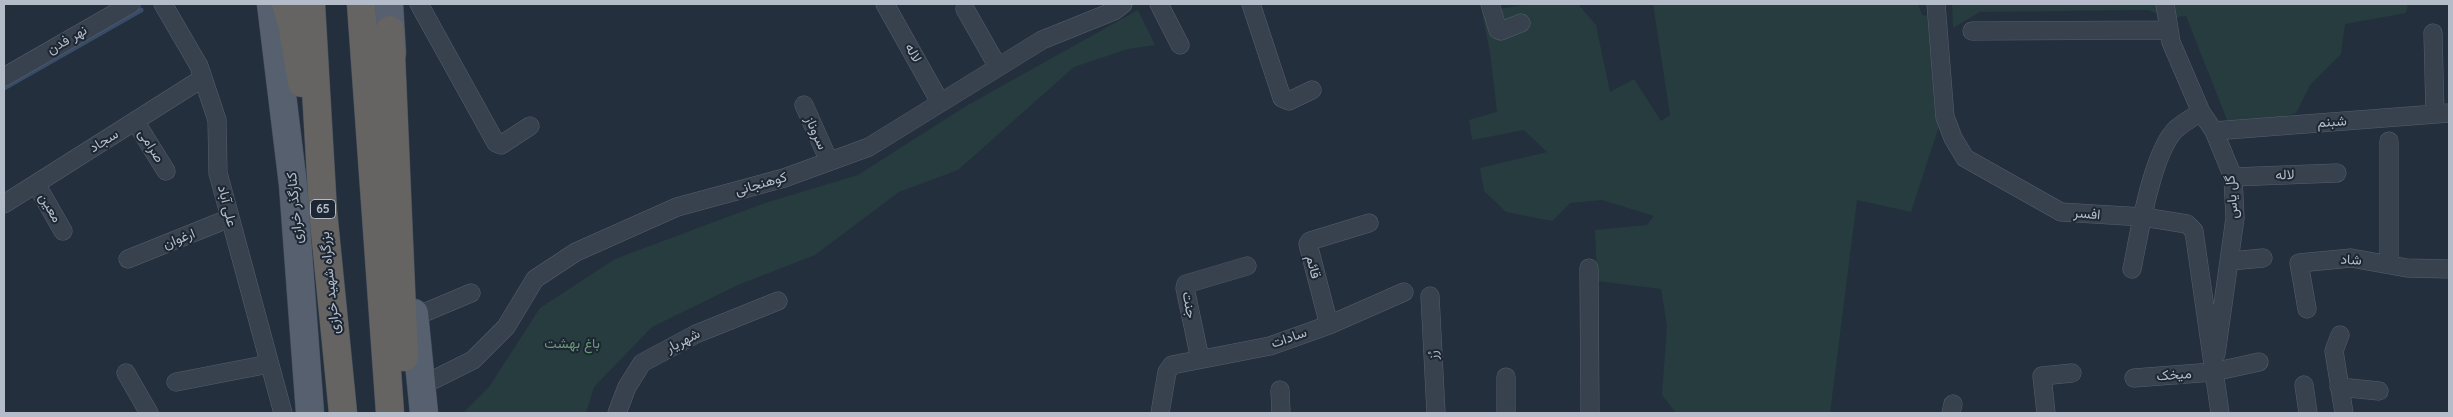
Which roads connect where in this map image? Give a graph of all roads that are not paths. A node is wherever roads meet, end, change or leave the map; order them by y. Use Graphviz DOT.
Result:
graph roads {
  1 [pos="131,4"];
  2 [pos="163,4"];
  3 [pos="271,4"];
  4 [pos="286,4"];
  5 [pos="311,4"];
  6 [pos="361,4"];
  7 [pos="419,4"];
  8 [pos="885,4"];
  9 [pos="1123,4"];
  10 [pos="1159,4"];
  11 [pos="1251,4"];
  12 [pos="1490,4"];
  13 [pos="1936,4"];
  14 [pos="2164,4"];
  15 [pos="965,9"];
  16 [pos="390,17"];
  17 [pos="1521,23"];
  18 [pos="2169,30"];
  19 [pos="1972,31"];
  20 [pos="2433,33"];
  21 [pos="1180,45"];
  22 [pos="998,67"];
  23 [pos="4,77"];
  24 [pos="203,78"];
  25 [pos="1312,90"];
  26 [pos="940,102"];
  27 [pos="804,105"];
  28 [pos="2201,112"];
  29 [pos="2442,114"];
  30 [pos="135,121"];
  31 [pos="530,126"];
  32 [pos="2214,131"];
  33 [pos="2389,141"];
  34 [pos="829,161"];
  35 [pos="166,170"];
  36 [pos="2337,173"];
  37 [pos="2233,177"];
  38 [pos="36,184"];
  39 [pos="4,204"];
  40 [pos="323,211"];
  41 [pos="2143,217"];
  42 [pos="230,218"];
  43 [pos="1369,223"];
  44 [pos="63,231"];
  45 [pos="2263,258"];
  46 [pos="128,260"];
  47 [pos="2230,261"];
  48 [pos="2389,264"];
  49 [pos="1247,266"];
  50 [pos="1589,268"];
  51 [pos="2132,269"];
  52 [pos="2449,269"];
  53 [pos="1404,292"];
  54 [pos="471,293"];
  55 [pos="1430,296"];
  56 [pos="778,301"];
  57 [pos="2307,309"];
  58 [pos="414,317"];
  59 [pos="1329,325"];
  60 [pos="2340,335"];
  61 [pos="1200,359"];
  62 [pos="2259,362"];
  63 [pos="269,364"];
  64 [pos="2214,372"];
  65 [pos="126,373"];
  66 [pos="2072,373"];
  67 [pos="1506,378"];
  68 [pos="2134,378"];
  69 [pos="176,382"];
  70 [pos="2304,385"];
  71 [pos="421,386"];
  72 [pos="2340,387"];
  73 [pos="1280,390"];
  74 [pos="2379,391"];
  75 [pos="149,413"];
  76 [pos="283,413"];
  77 [pos="310,413"];
  78 [pos="343,413"];
  79 [pos="390,413"];
  80 [pos="407,413"];
  81 [pos="424,413"];
  82 [pos="617,413"];
  83 [pos="1160,413"];
  84 [pos="1281,413"];
  85 [pos="1436,413"];
  86 [pos="1506,413"];
  87 [pos="1590,413"];
  88 [pos="2046,413"];
  89 [pos="2220,413"];
  90 [pos="2308,413"];
  91 [pos="2344,413"];
  1 -- 23 [label="street, نهر فدن"];
  2 -- 24 [label="street, علی آباد"];
  3 -- 77 [label="main road, کنارگذر خرازی"];
  4 -- 40 [label="highway"];
  5 -- 40 [label="highway, بزرگراه شهید خرازی / 65"];
  6 -- 79 [label="highway"];
  7 -- 31 [label="street"];
  8 -- 26 [label="street, لاله"];
  9 -- 22 [label="street, کوهنجانی"];
  10 -- 21 [label="street"];
  11 -- 25 [label="street"];
  12 -- 17 [label="street"];
  13 -- 41 [label="street, افسر"];
  14 -- 18 [label="street, گل یاس"];
  15 -- 22 [label="street"];
  16 -- 58 [label="main road"];
  16 -- 80 [label="highway"];
  18 -- 19 [label="street"];
  18 -- 28 [label="street, گل یاس"];
  20 -- 29 [label="street"];
  22 -- 26 [label="street, کوهنجانی"];
  24 -- 30 [label="street, سجاد"];
  24 -- 42 [label="street, علی آباد"];
  26 -- 34 [label="street, کوهنجانی"];
  27 -- 34 [label="street, سروناز"];
  28 -- 32 [label="street, گل یاس"];
  28 -- 41 [label="street"];
  29 -- 32 [label="street, شبنم"];
  30 -- 35 [label="street, صرامی"];
  30 -- 38 [label="street, سجاد"];
  32 -- 37 [label="street, گل یاس"];
  33 -- 48 [label="street"];
  34 -- 71 [label="street, کوهنجانی"];
  36 -- 37 [label="street, لاله"];
  37 -- 47 [label="street, گل یاس"];
  38 -- 39 [label="street, سجاد"];
  38 -- 44 [label="street, معین"];
  40 -- 78 [label="highway, بزرگراه شهید خرازی / 65"];
  41 -- 51 [label="street"];
  41 -- 64 [label="street, افسر"];
  42 -- 46 [label="street, ارغوان"];
  42 -- 63 [label="street, علی آباد"];
  43 -- 59 [label="street, قائم"];
  45 -- 47 [label="street"];
  47 -- 64 [label="street, گل یاس"];
  48 -- 52 [label="street, شاد"];
  48 -- 57 [label="street, شاد"];
  49 -- 61 [label="street, جنت"];
  50 -- 87 [label="street"];
  53 -- 59 [label="street, سادات"];
  54 -- 58 [label="street"];
  55 -- 85 [label="street, رُز"];
  56 -- 82 [label="street, شهریار"];
  58 -- 71 [label="main road"];
  59 -- 61 [label="street, سادات"];
  60 -- 72 [label="street"];
  61 -- 83 [label="street, سادات"];
  62 -- 64 [label="street, میخک"];
  63 -- 69 [label="street"];
  63 -- 76 [label="street, علی آباد"];
  64 -- 68 [label="street, میخک"];
  64 -- 89 [label="street, افسر"];
  65 -- 75 [label="street"];
  66 -- 88 [label="street"];
  67 -- 86 [label="street"];
  70 -- 90 [label="street"];
  71 -- 81 [label="main road"];
  72 -- 74 [label="street"];
  72 -- 91 [label="street"];
  73 -- 84 [label="street"];
}
